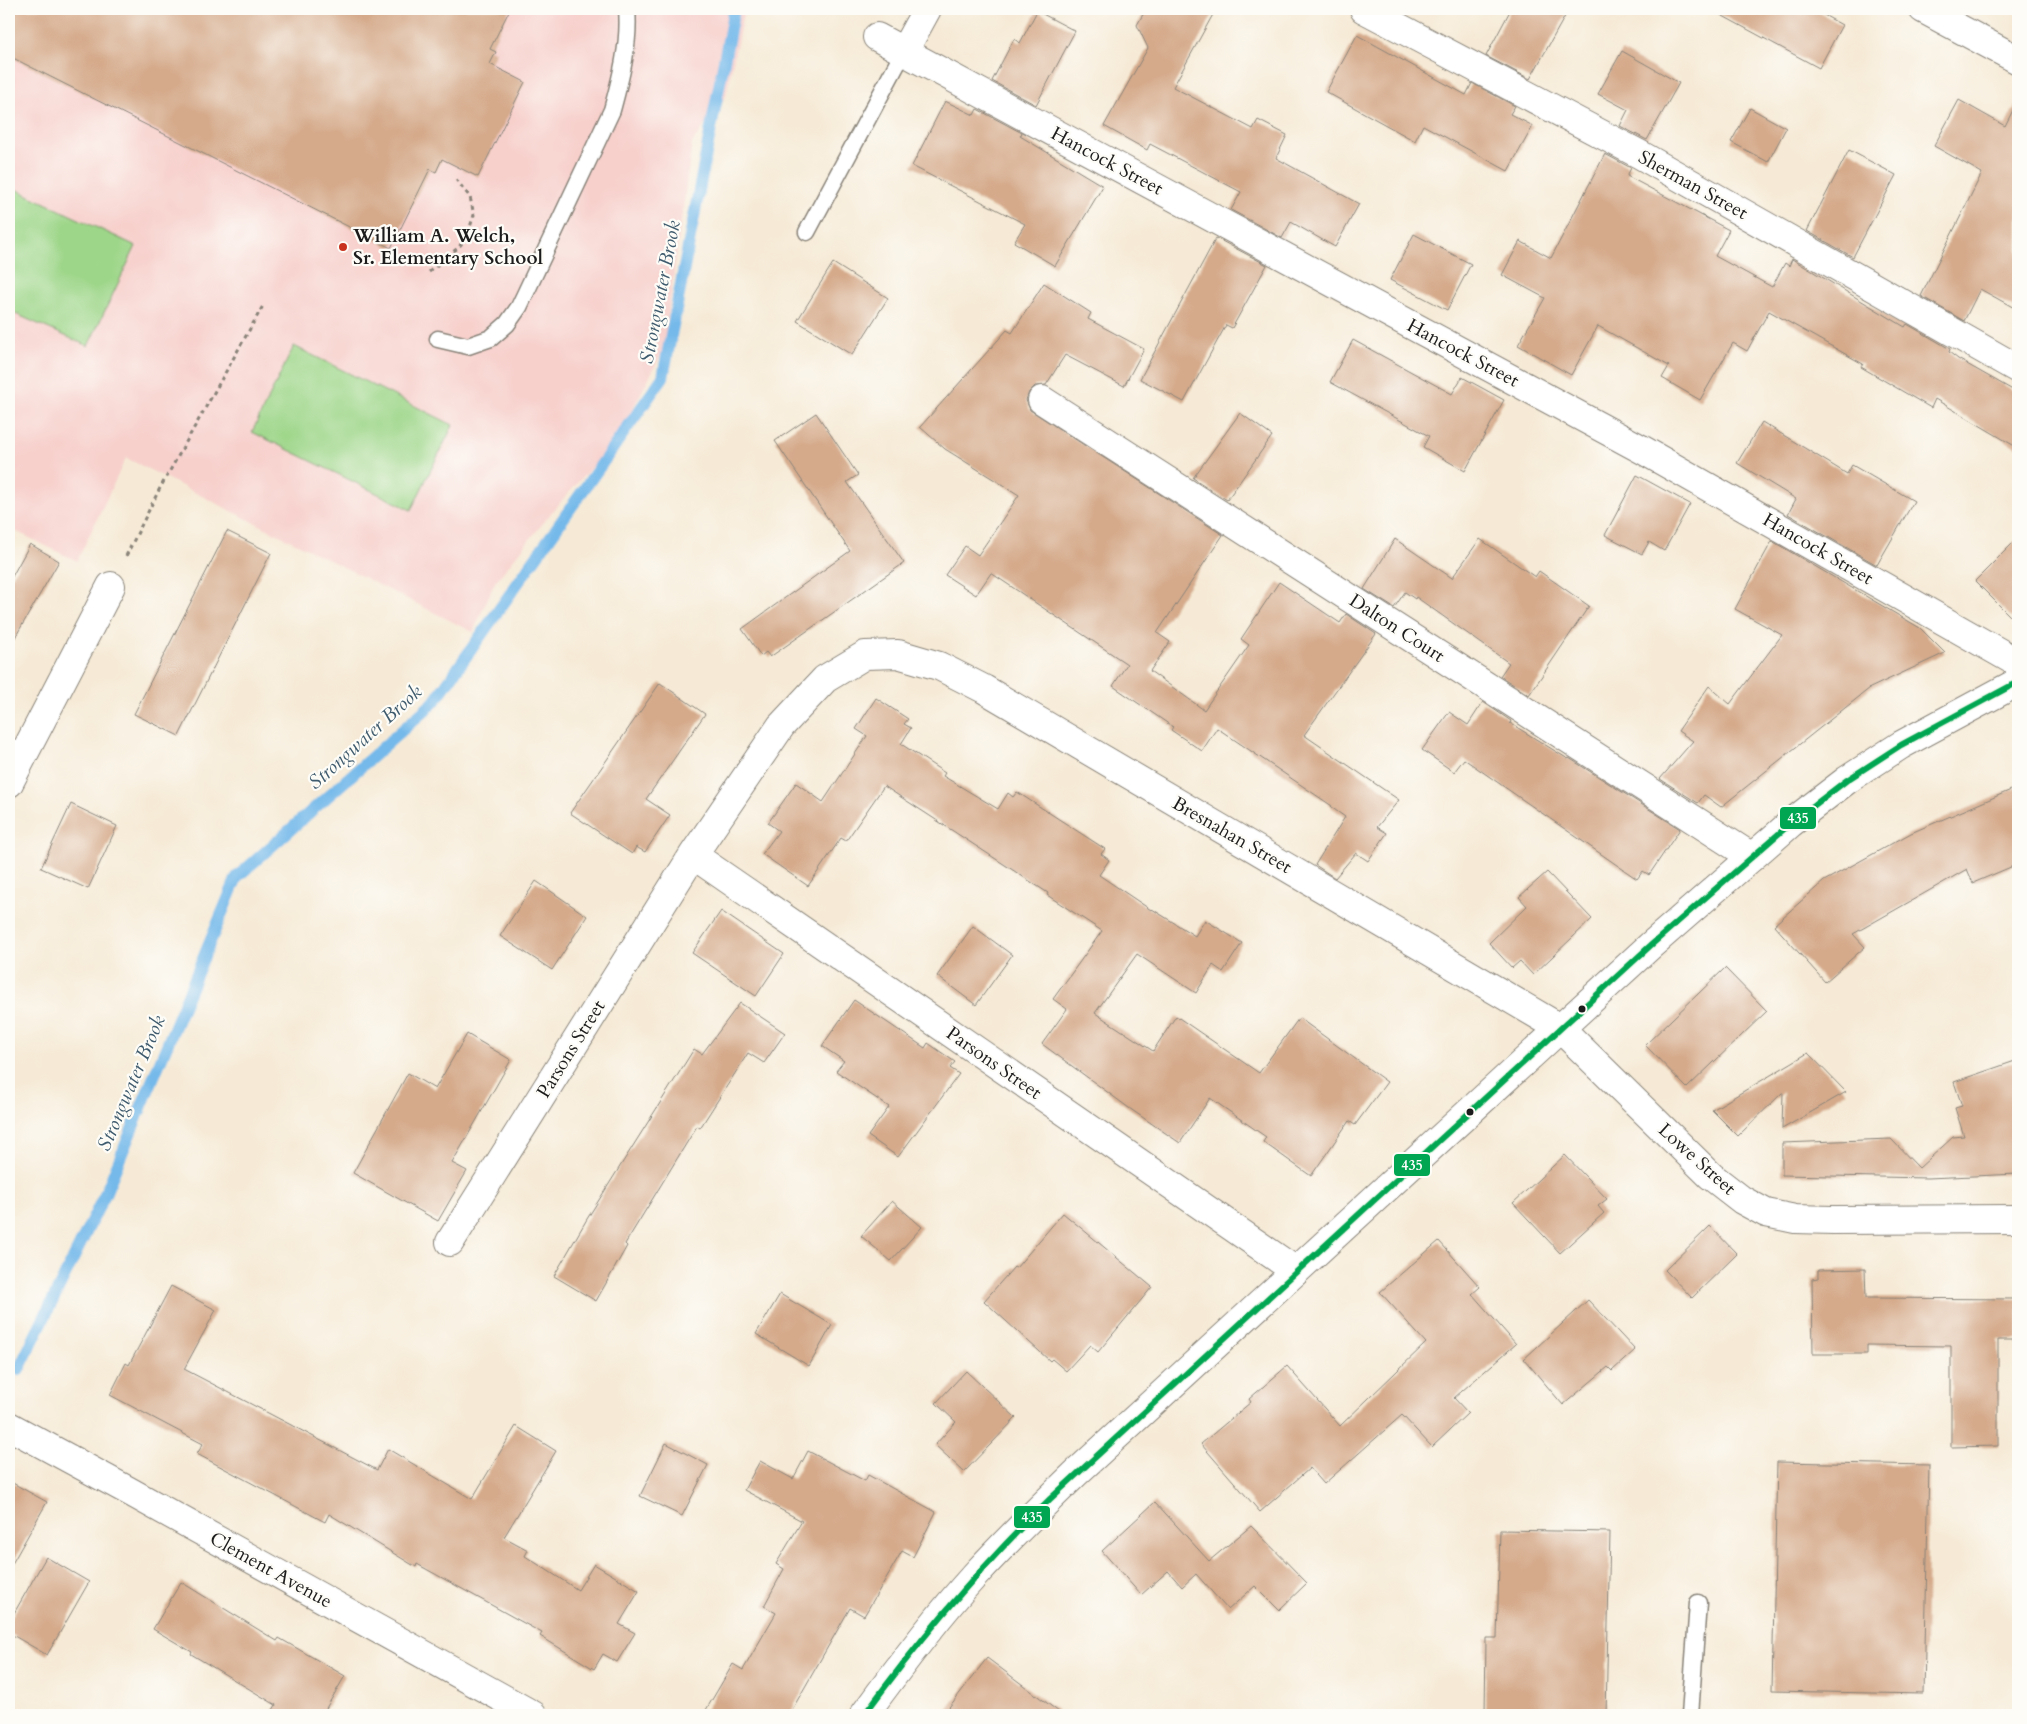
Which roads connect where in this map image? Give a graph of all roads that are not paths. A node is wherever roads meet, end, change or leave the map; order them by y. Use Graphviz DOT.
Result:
graph roads {
  1 [pos="627,9"];
  2 [pos="927,9"];
  3 [pos="1364,9"];
  4 [pos="1923,9"];
  5 [pos="877,37"];
  6 [pos="904,51"];
  7 [pos="2018,60"];
  8 [pos="807,232"];
  9 [pos="438,339"];
  10 [pos="2018,369"];
  11 [pos="1042,400"];
  12 [pos="111,586"];
  13 [pos="898,654"];
  14 [pos="2018,663"];
  15 [pos="2018,682"];
  16 [pos="9,783"];
  17 [pos="692,855"];
  18 [pos="1752,856"];
  19 [pos="1560,1028"];
  20 [pos="2018,1218"];
  21 [pos="450,1242"];
  22 [pos="1296,1270"];
  23 [pos="9,1426"];
  24 [pos="1698,1603"];
  25 [pos="533,1715"];
  26 [pos="864,1715"];
  27 [pos="1690,1715"];
  1 -- 9 [label="lane"];
  2 -- 6 [label="street"];
  3 -- 10 [label="street, Sherman Street"];
  4 -- 7 [label="street"];
  5 -- 6 [label="street, Hancock Street"];
  6 -- 8 [label="lane"];
  6 -- 14 [label="street, Hancock Street"];
  11 -- 18 [label="street, Dalton Court"];
  12 -- 16 [label="street"];
  13 -- 17 [label="street, Parsons Street"];
  13 -- 19 [label="street, Bresnahan Street"];
  15 -- 18 [label="street"];
  17 -- 21 [label="street, Parsons Street"];
  17 -- 22 [label="street, Parsons Street"];
  18 -- 19 [label="street"];
  19 -- 20 [label="street, Lowe Street"];
  19 -- 22 [label="street"];
  22 -- 26 [label="street"];
  23 -- 25 [label="street, Clement Avenue"];
  24 -- 27 [label="lane"];
}
